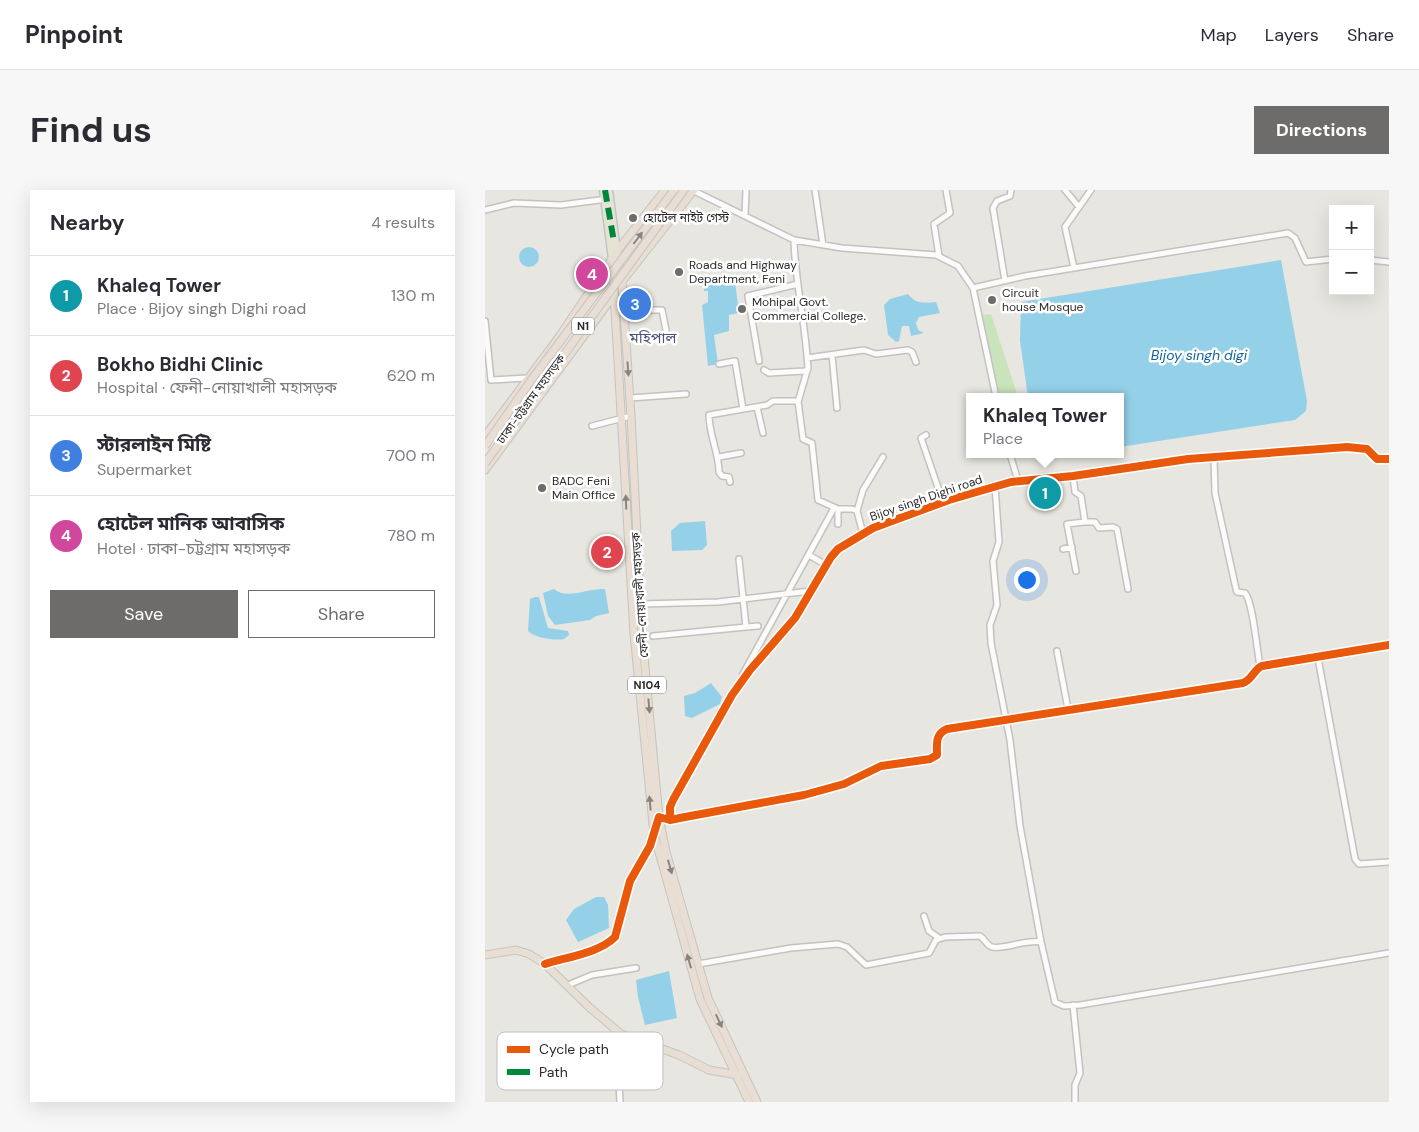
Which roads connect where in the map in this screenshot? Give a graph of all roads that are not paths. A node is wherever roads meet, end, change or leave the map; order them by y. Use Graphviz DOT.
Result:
graph roads {
  1 [pos="603,190"];
  2 [pos="609,190"];
  3 [pos="665,190"];
  4 [pos="674,190"];
  5 [pos="683,190"];
  6 [pos="746,190"];
  7 [pos="815,190"];
  8 [pos="946,190"];
  9 [pos="1011,190"];
  10 [pos="1065,190"];
  11 [pos="1091,190"];
  12 [pos="694,191"];
  13 [pos="607,199"];
  14 [pos="1079,208"];
  15 [pos="485,210"];
  16 [pos="745,215"];
  17 [pos="794,240"];
  18 [pos="823,245"];
  19 [pos="617,251"];
  20 [pos="939,256"];
  21 [pos="612,259"];
  22 [pos="1329,259"];
  23 [pos="1374,260"];
  24 [pos="1389,262"];
  25 [pos="1075,268"];
  26 [pos="1005,280"];
  27 [pos="621,282"];
  28 [pos="798,284"];
  29 [pos="973,288"];
  30 [pos="614,294"];
  31 [pos="623,307"];
  32 [pos="485,321"];
  33 [pos="667,330"];
  34 [pos="486,339"];
  35 [pos="832,355"];
  36 [pos="807,358"];
  37 [pos="759,361"];
  38 [pos="916,362"];
  39 [pos="719,364"];
  40 [pos="764,370"];
  41 [pos="807,371"];
  42 [pos="528,378"];
  43 [pos="994,393"];
  44 [pos="686,394"];
  45 [pos="629,398"];
  46 [pos="798,402"];
  47 [pos="757,406"];
  48 [pos="837,408"];
  49 [pos="743,409"];
  50 [pos="627,416"];
  51 [pos="592,426"];
  52 [pos="763,433"];
  53 [pos="925,435"];
  54 [pos="485,436"];
  55 [pos="485,446"];
  56 [pos="741,453"];
  57 [pos="719,457"];
  58 [pos="883,457"];
  59 [pos="1214,457"];
  60 [pos="1011,458"];
  61 [pos="1389,458"];
  62 [pos="485,463"];
  63 [pos="485,470"];
  64 [pos="1073,476"];
  65 [pos="1018,481"];
  66 [pos="730,482"];
  67 [pos="995,486"];
  68 [pos="943,502"];
  69 [pos="836,508"];
  70 [pos="857,512"];
  71 [pos="1085,522"];
  72 [pos="838,524"];
  73 [pos="863,534"];
  74 [pos="1071,548"];
  75 [pos="1063,549"];
  76 [pos="809,555"];
  77 [pos="739,560"];
  78 [pos="826,565"];
  79 [pos="1076,571"];
  80 [pos="1128,589"];
  81 [pos="810,591"];
  82 [pos="789,593"];
  83 [pos="743,598"];
  84 [pos="640,604"];
  85 [pos="758,626"];
  86 [pos="746,627"];
  87 [pos="653,636"];
  88 [pos="1389,645"];
  89 [pos="1057,651"];
  90 [pos="1317,658"];
  91 [pos="1260,666"];
  92 [pos="738,681"];
  93 [pos="1068,709"];
  94 [pos="1005,719"];
  95 [pos="659,817"];
  96 [pos="670,820"];
  97 [pos="654,834"];
  98 [pos="1389,862"];
  99 [pos="925,916"];
  100 [pos="939,938"];
  101 [pos="1041,942"];
  102 [pos="1389,953"];
  103 [pos="485,955"];
  104 [pos="545,964"];
  105 [pos="698,964"];
  106 [pos="636,968"];
  107 [pos="568,985"];
  108 [pos="1073,1006"];
  109 [pos="619,1032"];
  110 [pos="663,1049"];
  111 [pos="735,1074"];
  112 [pos="746,1078"];
  113 [pos="749,1102"];
  114 [pos="757,1102"];
  115 [pos="1075,1102"];
  1 -- 13 [label="main road, N104"];
  2 -- 13 [label="main road, N104"];
  3 -- 19 [label="highway"];
  55 -- 4 [label="highway, ঢাকা-চট্টগ্রাম মহাসড়ক / N1, one-way, bridge"];
  5 -- 62 [label="highway, ঢাকা-চট্টগ্রাম মহাসড়ক / N1, bridge"];
  6 -- 16 [label="street"];
  7 -- 18 [label="street"];
  8 -- 20 [label="street"];
  9 -- 26 [label="street"];
  10 -- 14 [label="street"];
  11 -- 14 [label="street"];
  12 -- 16 [label="street"];
  12 -- 27 [label="highway"];
  13 -- 15 [label="street"];
  13 -- 19 [label="main road, N104"];
  13 -- 21 [label="main road, N104"];
  14 -- 25 [label="street"];
  16 -- 17 [label="street"];
  17 -- 18 [label="street"];
  17 -- 28 [label="street"];
  18 -- 20 [label="street"];
  19 -- 21 [label="highway"];
  19 -- 27 [label="highway, ফেনী-নোয়াখালী মহাসড়ক / N104"];
  20 -- 29 [label="street"];
  21 -- 30 [label="highway, ফেনী-নোয়াখালী মহাসড়ক / N104"];
  21 -- 42 [label="highway"];
  22 -- 25 [label="street"];
  23 -- 24 [label="street"];
  25 -- 26 [label="street"];
  26 -- 29 [label="street"];
  27 -- 30 [label="highway"];
  27 -- 31 [label="highway, ফেনী-নোয়াখালী মহাসড়ক / N104"];
  28 -- 36 [label="street"];
  28 -- 37 [label="street"];
  29 -- 43 [label="street"];
  30 -- 50 [label="highway, ফেনী-নোয়াখালী মহাসড়ক / N104"];
  30 -- 63 [label="highway"];
  31 -- 33 [label="street"];
  31 -- 45 [label="highway, ফেনী-নোয়াখালী মহাসড়ক / N104, one-way"];
  32 -- 34 [label="street"];
  34 -- 42 [label="street"];
  35 -- 36 [label="street"];
  35 -- 38 [label="street"];
  35 -- 48 [label="street"];
  36 -- 41 [label="street"];
  39 -- 49 [label="street"];
  40 -- 41 [label="street"];
  41 -- 46 [label="street"];
  42 -- 54 [label="highway"];
  44 -- 45 [label="street"];
  45 -- 50 [label="highway, ফেনী-নোয়াখালী মহাসড়ক / N104"];
  46 -- 47 [label="street"];
  46 -- 69 [label="street"];
  47 -- 49 [label="street"];
  47 -- 52 [label="street"];
  49 -- 57 [label="street"];
  50 -- 51 [label="street"];
  50 -- 84 [label="highway, ফেনী-নোয়াখালী মহাসড়ক / N104"];
  97 -- 50 [label="highway, ফেনী-নোয়াখালী মহাসড়ক / N104, one-way"];
  53 -- 68 [label="street"];
  56 -- 57 [label="street"];
  57 -- 66 [label="street"];
  58 -- 70 [label="street"];
  59 -- 61 [label="street, Bijoy singh Dighi road"];
  59 -- 64 [label="street, Bijoy singh Dighi road"];
  59 -- 91 [label="street"];
  60 -- 65 [label="street"];
  64 -- 65 [label="street, Bijoy singh Dighi road"];
  64 -- 71 [label="street"];
  65 -- 67 [label="street, Bijoy singh Dighi road"];
  67 -- 68 [label="street, Bijoy singh Dighi road"];
  67 -- 94 [label="street"];
  68 -- 73 [label="street, Bijoy singh Dighi road"];
  69 -- 70 [label="street"];
  69 -- 72 [label="street"];
  69 -- 76 [label="street"];
  70 -- 73 [label="street"];
  71 -- 74 [label="street"];
  71 -- 80 [label="street"];
  73 -- 78 [label="street, Bijoy singh Dighi road"];
  74 -- 75 [label="street"];
  74 -- 79 [label="street"];
  76 -- 78 [label="street"];
  76 -- 82 [label="street"];
  77 -- 83 [label="street"];
  78 -- 81 [label="street, Bijoy singh Dighi road"];
  81 -- 82 [label="street"];
  81 -- 96 [label="street, Bijoy singh Dighi road"];
  82 -- 83 [label="street"];
  82 -- 92 [label="street"];
  83 -- 84 [label="street"];
  83 -- 86 [label="street"];
  84 -- 95 [label="highway, ফেনী-নোয়াখালী মহাসড়ক / N104, one-way"];
  85 -- 86 [label="street"];
  86 -- 87 [label="street"];
  88 -- 90 [label="street"];
  89 -- 93 [label="street"];
  90 -- 91 [label="street"];
  90 -- 98 [label="street"];
  91 -- 93 [label="street"];
  93 -- 94 [label="street"];
  94 -- 96 [label="street"];
  94 -- 101 [label="street"];
  95 -- 96 [label="street"];
  95 -- 97 [label="street"];
  95 -- 105 [label="highway, ফেনী-নোয়াখালী মহাসড়ক / N104, one-way"];
  97 -- 104 [label="street"];
  111 -- 97 [label="highway, ফেনী-নোয়াখালী মহাসড়ক / N104, one-way"];
  99 -- 100 [label="street"];
  100 -- 101 [label="street"];
  100 -- 105 [label="street"];
  101 -- 108 [label="street"];
  102 -- 108 [label="street"];
  103 -- 104 [label="highway"];
  104 -- 107 [label="highway"];
  105 -- 112 [label="highway, ফেনী-নোয়াখালী মহাসড়ক / N104, one-way"];
  106 -- 107 [label="street"];
  107 -- 109 [label="highway"];
  108 -- 115 [label="street"];
  110 -- 111 [label="highway"];
  111 -- 112 [label="highway"];
  111 -- 113 [label="highway, ফেনী-নোয়াখালী মহাসড়ক / N104"];
  112 -- 114 [label="highway, ফেনী-নোয়াখালী মহাসড়ক / N104"];
}
